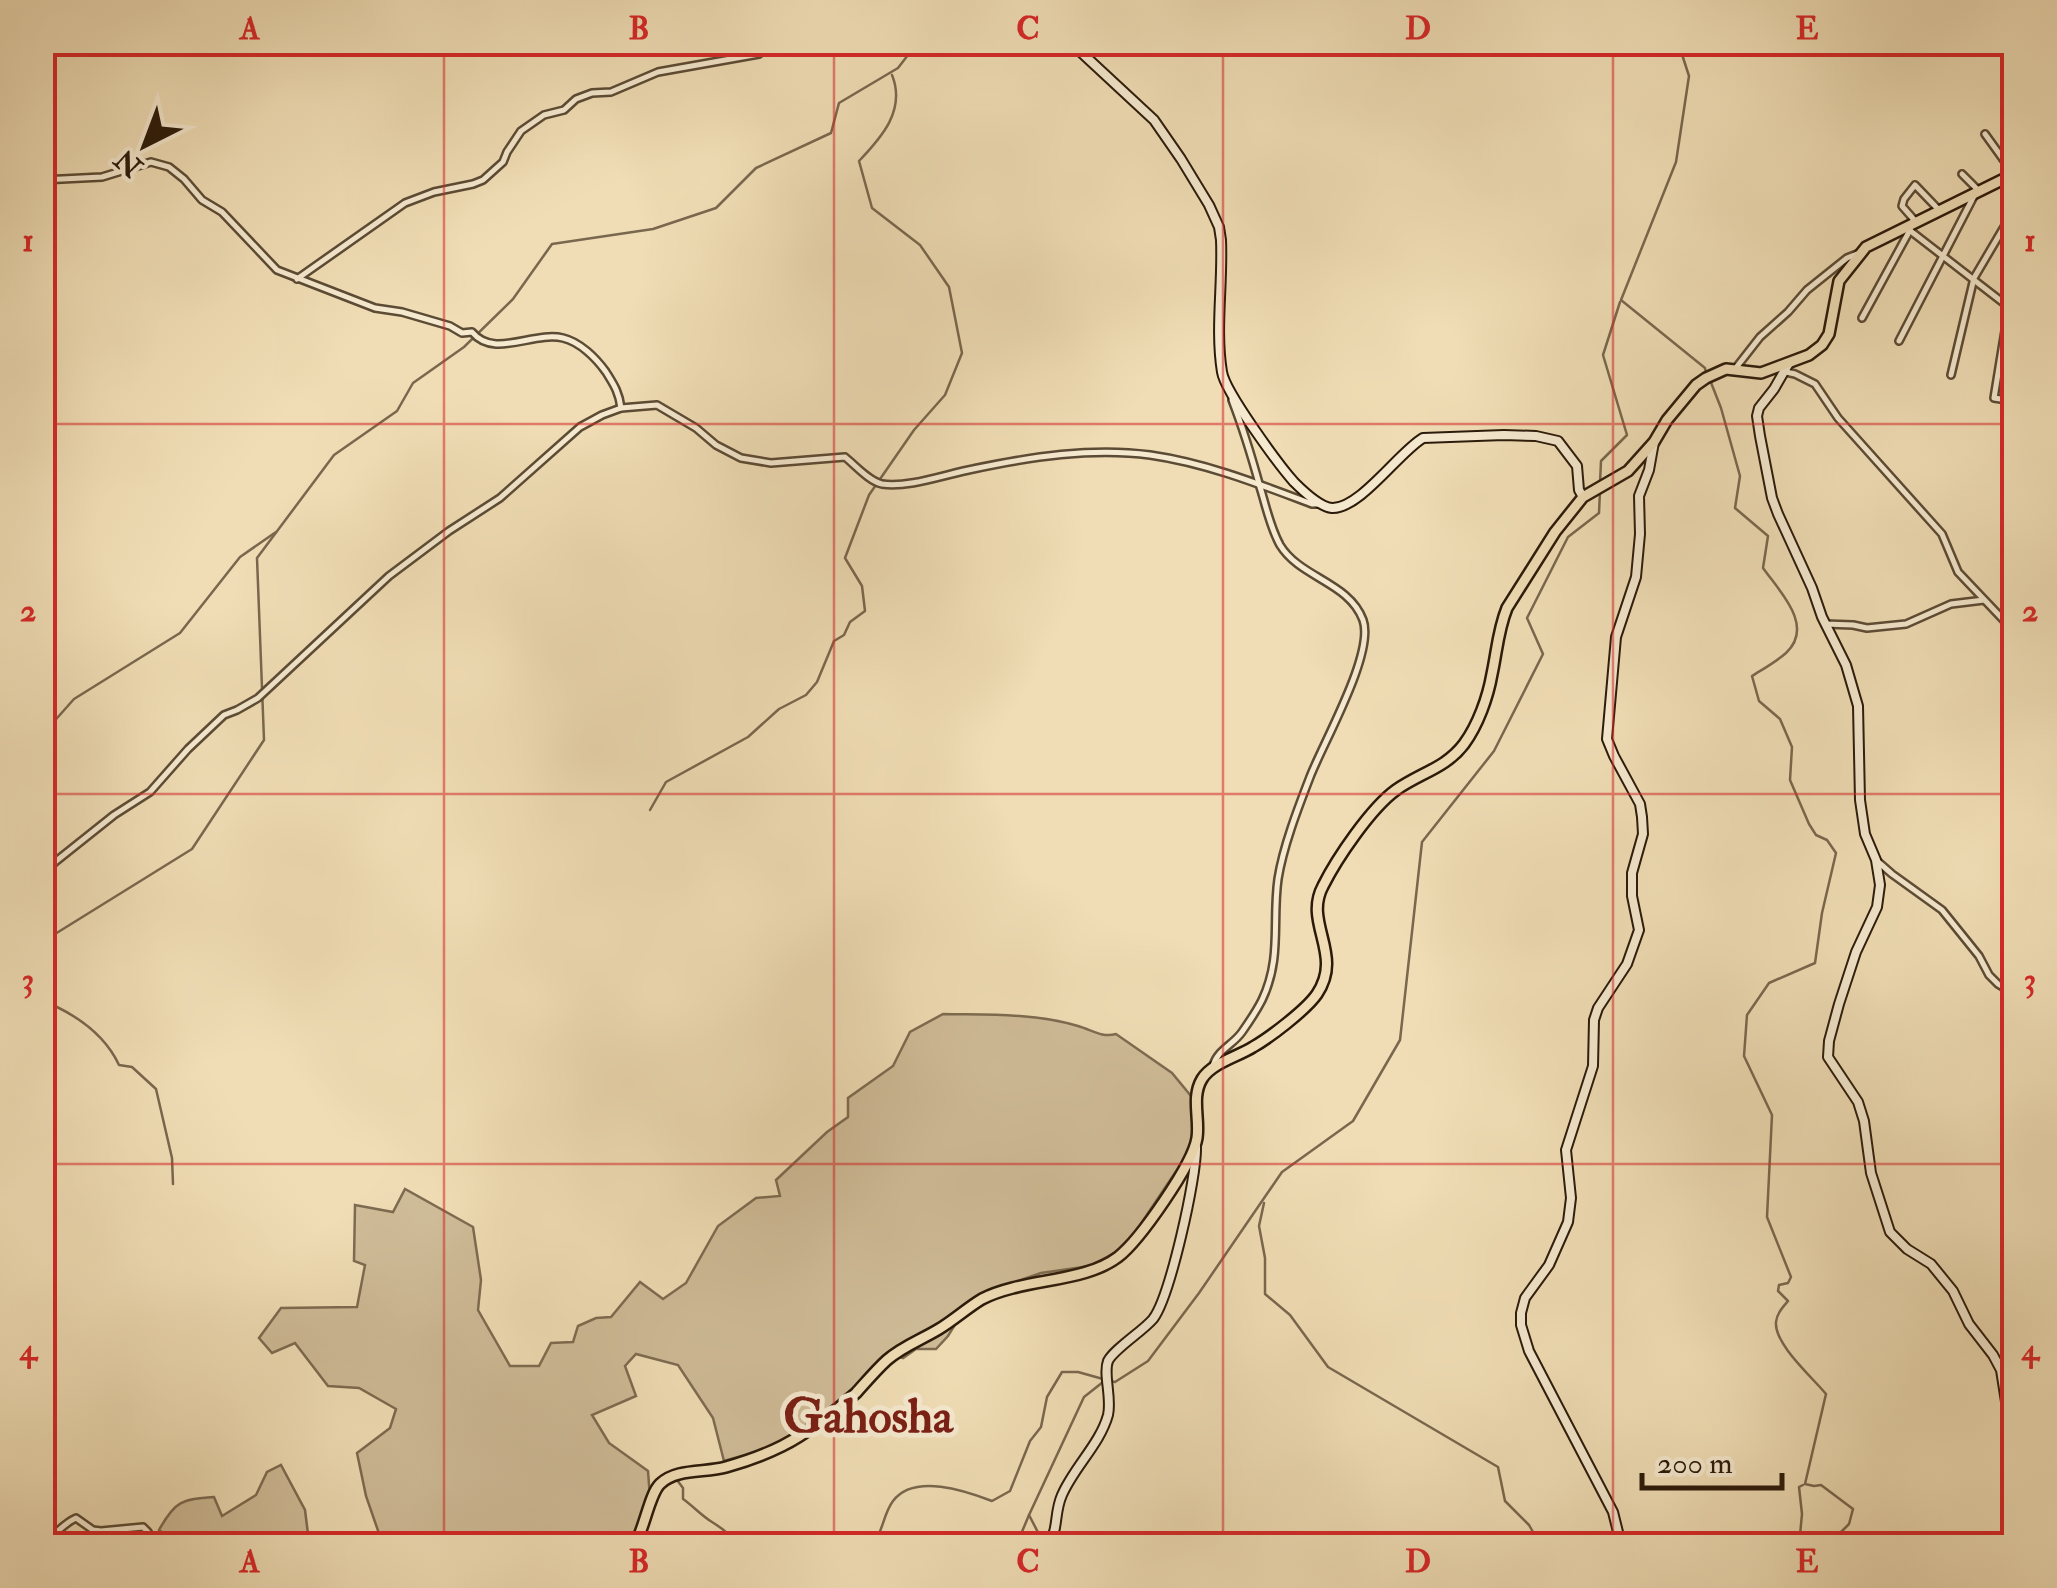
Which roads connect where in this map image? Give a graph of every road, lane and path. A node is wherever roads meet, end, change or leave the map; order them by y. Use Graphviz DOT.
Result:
graph roads {
  1 [pos="47,42"];
  2 [pos="771,42"];
  3 [pos="1070,42"];
  4 [pos="42,53"];
  5 [pos="1986,134"];
  6 [pos="2014,144"];
  7 [pos="2003,159"];
  8 [pos="2014,172"];
  9 [pos="1962,174"];
  10 [pos="42,180"];
  11 [pos="1977,191"];
  12 [pos="1939,210"];
  13 [pos="2014,210"];
  14 [pos="1911,226"];
  15 [pos="1858,254"];
  16 [pos="1944,256"];
  17 [pos="1974,278"];
  18 [pos="297,279"];
  19 [pos="2014,296"];
  20 [pos="2012,309"];
  21 [pos="1862,318"];
  22 [pos="1900,341"];
  23 [pos="1790,362"];
  24 [pos="1733,371"];
  25 [pos="1783,372"];
  26 [pos="1951,374"];
  27 [pos="1226,386"];
  28 [pos="2014,401"];
  29 [pos="621,408"];
  30 [pos="1654,442"];
  31 [pos="1260,485"];
  32 [pos="1583,497"];
  33 [pos="1323,504"];
  34 [pos="1984,600"];
  35 [pos="1825,624"];
  36 [pos="2014,631"];
  37 [pos="1876,860"];
  38 [pos="42,877"];
  39 [pos="2014,994"];
  40 [pos="1212,1069"];
  41 [pos="1196,1147"];
  42 [pos="2014,1432"];
  43 [pos="42,1542"];
  44 [pos="140,1546"];
  45 [pos="634,1546"];
  46 [pos="1046,1546"];
  47 [pos="1619,1546"];
  1 -- 4 [label="street"];
  2 -- 18 [label="street"];
  3 -- 27 [label="street"];
  5 -- 7 [label="street"];
  6 -- 7 [label="street"];
  7 -- 8 [label="street"];
  8 -- 11 [label="main road"];
  9 -- 11 [label="street"];
  10 -- 18 [label="street"];
  11 -- 12 [label="main road"];
  11 -- 16 [label="street"];
  12 -- 14 [label="main road"];
  12 -- 14 [label="street"];
  13 -- 17 [label="street"];
  14 -- 15 [label="main road"];
  14 -- 16 [label="street"];
  14 -- 21 [label="street"];
  15 -- 23 [label="main road"];
  15 -- 24 [label="street"];
  16 -- 17 [label="street"];
  16 -- 22 [label="street"];
  17 -- 20 [label="street"];
  17 -- 26 [label="street"];
  18 -- 29 [label="street"];
  19 -- 20 [label="street"];
  20 -- 28 [label="street"];
  23 -- 24 [label="main road"];
  23 -- 25 [label="street"];
  24 -- 30 [label="main road"];
  25 -- 34 [label="street"];
  25 -- 35 [label="street"];
  27 -- 31 [label="street"];
  27 -- 33 [label="street"];
  29 -- 31 [label="street"];
  29 -- 38 [label="street"];
  30 -- 32 [label="main road"];
  30 -- 47 [label="street"];
  31 -- 33 [label="street"];
  31 -- 40 [label="street"];
  32 -- 33 [label="street"];
  32 -- 40 [label="main road"];
  34 -- 35 [label="street"];
  34 -- 36 [label="street"];
  35 -- 37 [label="street"];
  37 -- 39 [label="street"];
  37 -- 42 [label="street"];
  40 -- 41 [label="main road"];
  41 -- 45 [label="main road"];
  41 -- 46 [label="street"];
  43 -- 44 [label="street"];
}
